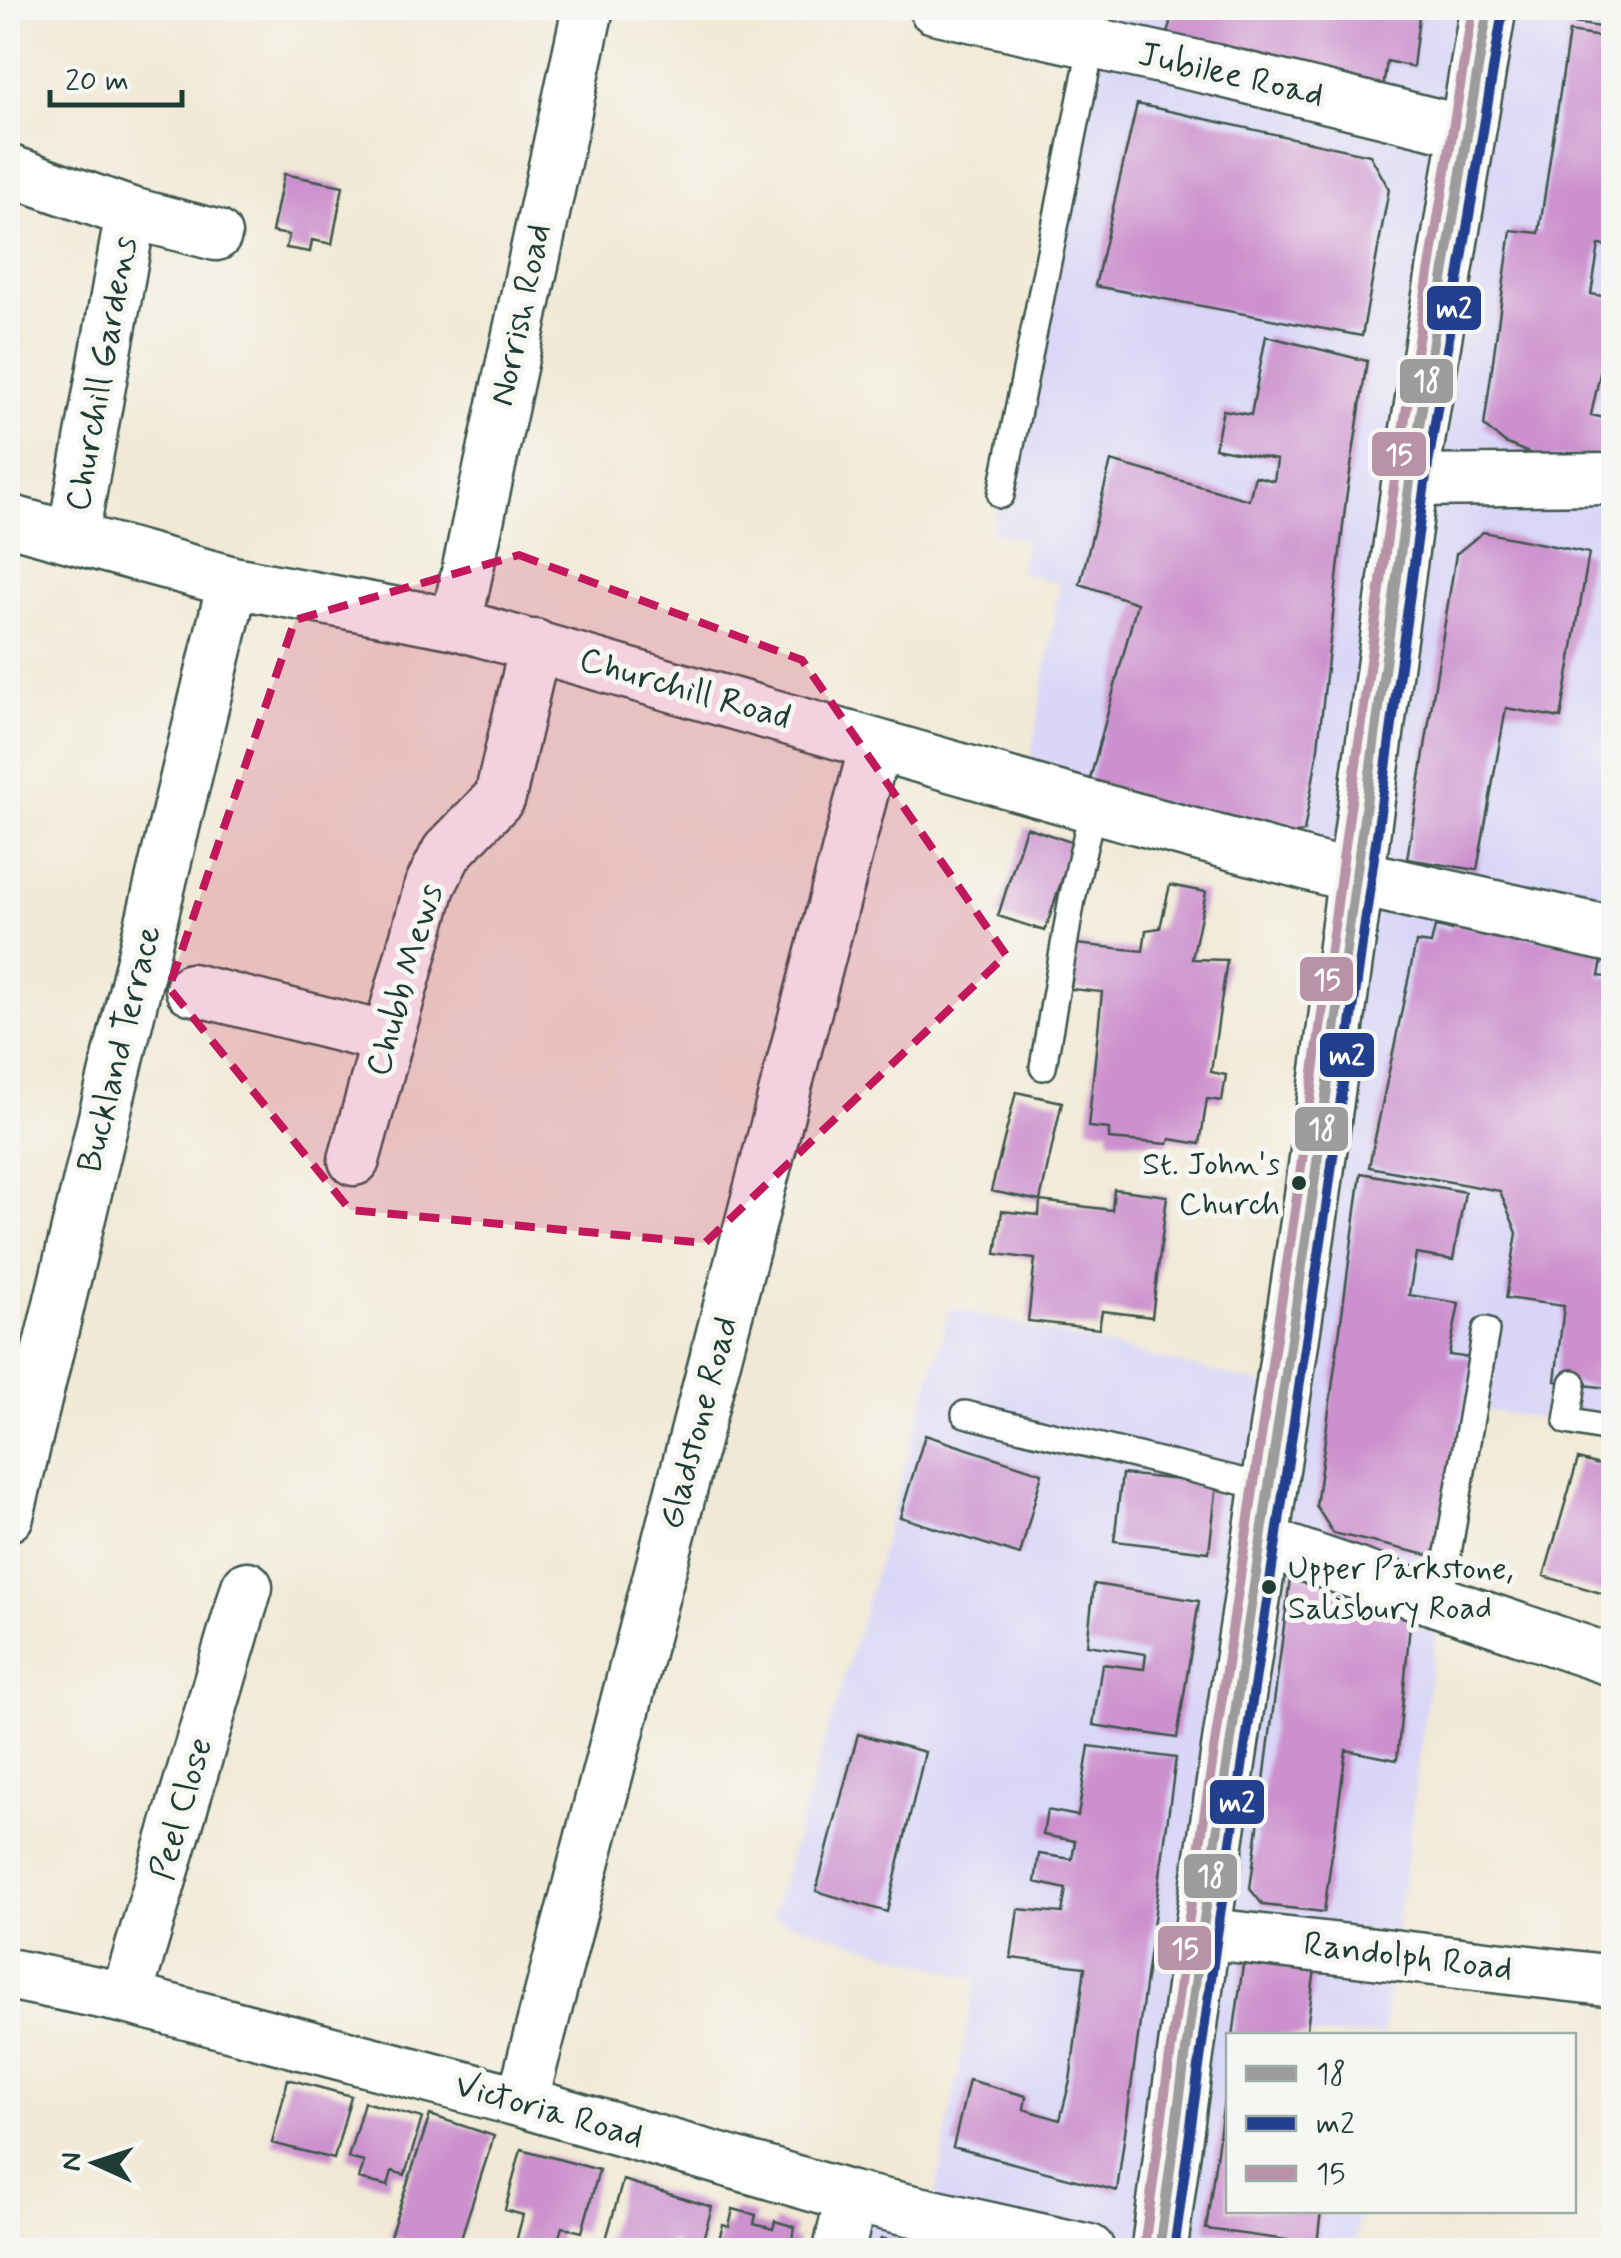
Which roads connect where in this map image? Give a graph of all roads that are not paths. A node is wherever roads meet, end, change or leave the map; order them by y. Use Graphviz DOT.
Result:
graph roads {
  1 [pos="588,8"];
  2 [pos="934,8"];
  3 [pos="1488,8"];
  4 [pos="1092,43"];
  5 [pos="1468,132"];
  6 [pos="8,170"];
  7 [pos="132,213"];
  8 [pos="216,235"];
  9 [pos="1614,479"];
  10 [pos="1410,481"];
  11 [pos="1001,495"];
  12 [pos="8,520"];
  13 [pos="73,536"];
  14 [pos="233,582"];
  15 [pos="456,624"];
  16 [pos="535,645"];
  17 [pos="875,745"];
  18 [pos="1093,807"];
  19 [pos="1357,878"];
  20 [pos="1614,935"];
  21 [pos="191,988"];
  22 [pos="387,1038"];
  23 [pos="1042,1067"];
  24 [pos="354,1160"];
  25 [pos="1486,1330"];
  26 [pos="1572,1383"];
  27 [pos="965,1414"];
  28 [pos="1614,1430"];
  29 [pos="1268,1488"];
  30 [pos="8,1516"];
  31 [pos="1260,1541"];
  32 [pos="1440,1600"];
  33 [pos="230,1605"];
  34 [pos="1614,1661"];
  35 [pos="1202,1934"];
  36 [pos="8,1974"];
  37 [pos="1614,1981"];
  38 [pos="126,1998"];
  39 [pos="522,2102"];
  40 [pos="851,2197"];
  41 [pos="839,2250"];
  42 [pos="1089,2250"];
  43 [pos="1158,2250"];
  1 -- 15 [label="street, Norrish Road"];
  2 -- 4 [label="street, Jubilee Road"];
  3 -- 5 [label="main road"];
  4 -- 5 [label="street, Jubilee Road"];
  4 -- 11 [label="lane"];
  5 -- 10 [label="main road"];
  6 -- 7 [label="street, Churchill Gardens"];
  7 -- 8 [label="street, Churchill Gardens"];
  7 -- 13 [label="street, Churchill Gardens"];
  9 -- 10 [label="street"];
  10 -- 19 [label="main road"];
  12 -- 13 [label="street, Churchill Road"];
  13 -- 14 [label="street, Churchill Road"];
  14 -- 15 [label="street, Churchill Road"];
  14 -- 30 [label="street, Buckland Terrace"];
  15 -- 16 [label="street, Churchill Road"];
  16 -- 17 [label="street, Churchill Road"];
  16 -- 22 [label="street, Chubb Mews"];
  17 -- 18 [label="street, Churchill Road"];
  17 -- 39 [label="street, Gladstone Road"];
  18 -- 19 [label="street, Churchill Road"];
  18 -- 23 [label="lane"];
  19 -- 20 [label="main road"];
  19 -- 29 [label="main road"];
  21 -- 22 [label="street"];
  22 -- 24 [label="street, Chubb Mews"];
  25 -- 32 [label="lane"];
  26 -- 28 [label="lane"];
  27 -- 29 [label="lane"];
  29 -- 31 [label="main road"];
  31 -- 32 [label="street"];
  31 -- 35 [label="main road"];
  32 -- 34 [label="street"];
  33 -- 38 [label="street, Peel Close"];
  35 -- 37 [label="street, Randolph Road"];
  35 -- 43 [label="main road"];
  36 -- 38 [label="street, Victoria Road"];
  38 -- 39 [label="street, Victoria Road"];
  39 -- 40 [label="street, Victoria Road"];
  40 -- 41 [label="street"];
  40 -- 42 [label="street, Victoria Road"];
}
